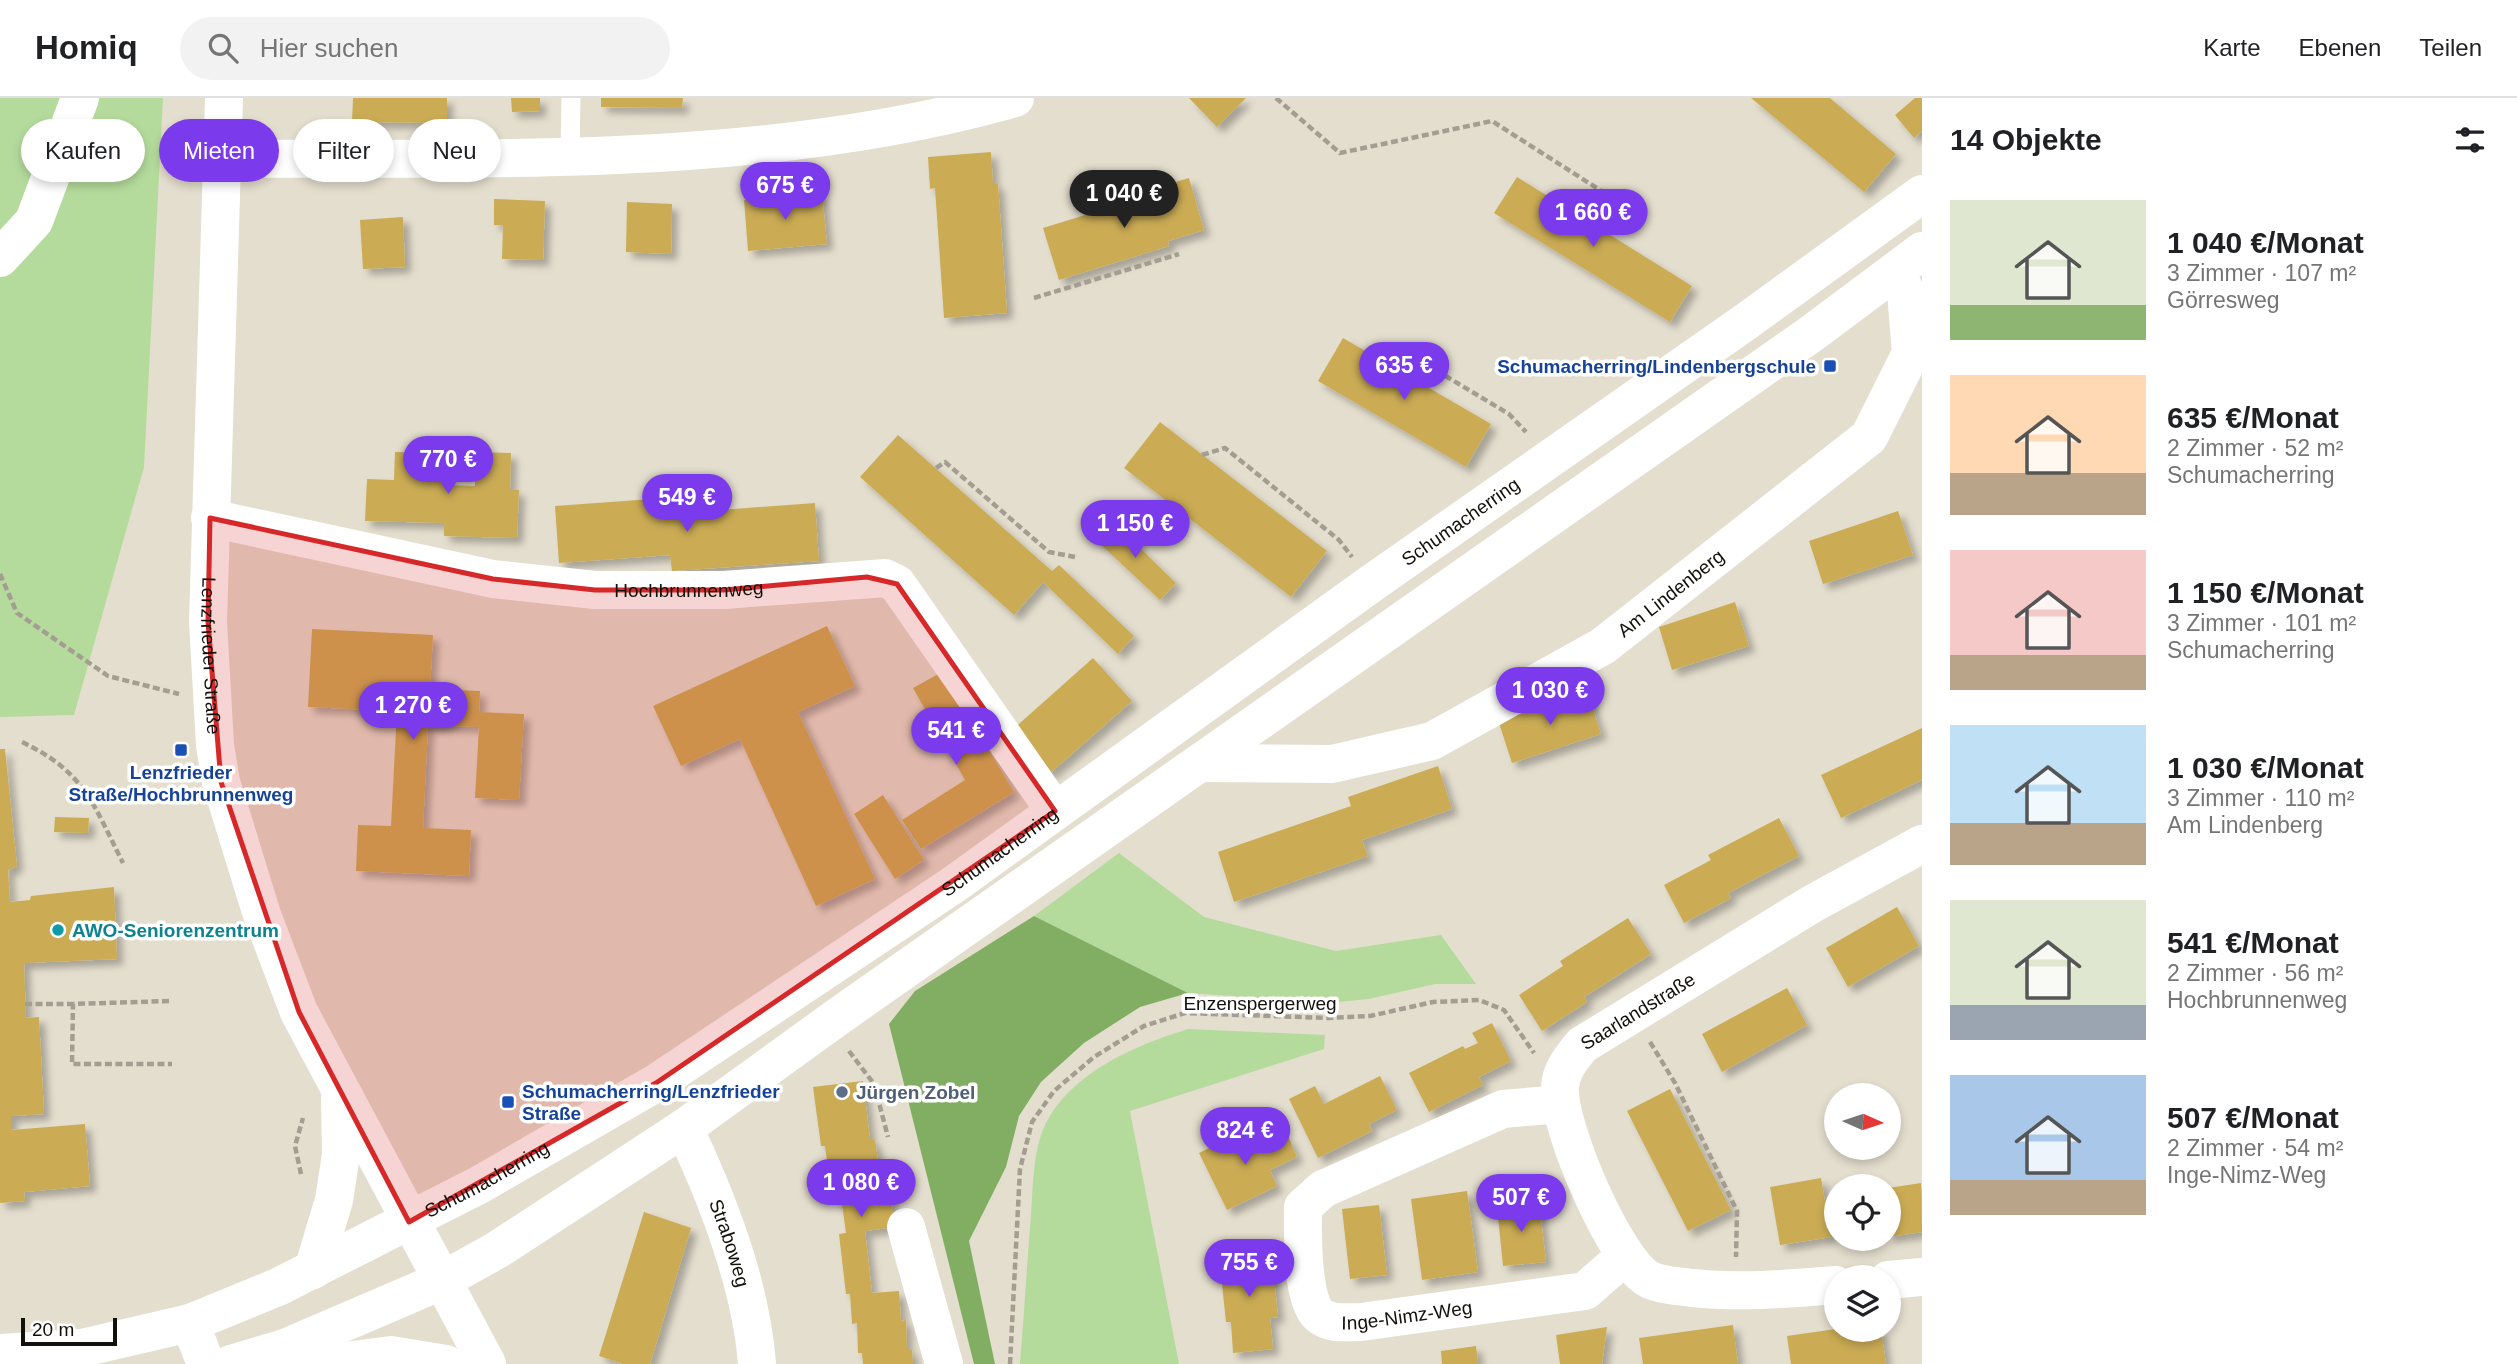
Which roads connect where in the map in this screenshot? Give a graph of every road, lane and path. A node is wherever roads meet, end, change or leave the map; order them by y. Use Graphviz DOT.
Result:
graph roads {
  1 [pos="80,98"];
  2 [pos="224,98"];
  3 [pos="571,98"];
  4 [pos="1014,98"];
  5 [pos="1276,98"];
  6 [pos="223,119"];
  7 [pos="570,154"];
  8 [pos="279,158"];
  9 [pos="221,182"];
  10 [pos="1603,192"];
  11 [pos="1922,194"];
  12 [pos="1179,254"];
  13 [pos="0,258"];
  14 [pos="1909,261"];
  15 [pos="1034,298"];
  16 [pos="1381,360"];
  17 [pos="1202,455"];
  18 [pos="1549,460"];
  19 [pos="936,468"];
  20 [pos="210,517"];
  21 [pos="1075,557"];
  22 [pos="0,574"];
  23 [pos="1372,583"];
  24 [pos="212,703"];
  25 [pos="22,742"];
  26 [pos="1202,763"];
  27 [pos="1055,811"];
  28 [pos="1922,844"];
  29 [pos="122,863"];
  30 [pos="169,1001"];
  31 [pos="25,1004"];
  32 [pos="73,1004"];
  33 [pos="1651,1043"];
  34 [pos="846,1048"];
  35 [pos="172,1064"];
  36 [pos="340,1093"];
  37 [pos="1561,1095"];
  38 [pos="684,1128"];
  39 [pos="888,1138"];
  40 [pos="295,1146"];
  41 [pos="304,1187"];
  42 [pos="409,1222"];
  43 [pos="906,1227"];
  44 [pos="1637,1268"];
  45 [pos="313,1269"];
  46 [pos="1922,1277"];
  47 [pos="1901,1279"];
  48 [pos="441,1280"];
  49 [pos="1824,1286"];
  50 [pos="1735,1293"];
  51 [pos="190,1323"];
  52 [pos="285,1348"];
  53 [pos="0,1353"];
  54 [pos="206,1364"];
  55 [pos="231,1364"];
  56 [pos="446,1364"];
  57 [pos="488,1364"];
  58 [pos="757,1364"];
  59 [pos="944,1364"];
  60 [pos="1010,1364"];
  1 -- 13 [label="street"];
  2 -- 6 [label="street, Lenzfrieder Straße"];
  3 -- 7 [label="lane"];
  4 -- 7 [label="street"];
  5 -- 10 [label="path"];
  7 -- 8 [label="street"];
  9 -- 20 [label="street, Lenzfrieder Straße"];
  11 -- 18 [label="street, Schumacherring"];
  12 -- 15 [label="path"];
  14 -- 26 [label="street"];
  14 -- 26 [label="street, Am Lindenberg"];
  16 -- 18 [label="path"];
  17 -- 23 [label="path"];
  18 -- 23 [label="street, Schumacherring"];
  19 -- 21 [label="path"];
  20 -- 24 [label="street, Lenzfrieder Straße"];
  20 -- 27 [label="street, Hochbrunnenweg"];
  22 -- 24 [label="path"];
  23 -- 27 [label="street, Schumacherring"];
  24 -- 36 [label="street, Lenzfrieder Straße"];
  25 -- 29 [label="path"];
  26 -- 38 [label="street"];
  27 -- 42 [label="street, Schumacherring"];
  28 -- 37 [label="street, Saarlandstraße"];
  30 -- 32 [label="path"];
  31 -- 32 [label="path"];
  32 -- 35 [label="path"];
  33 -- 50 [label="path"];
  34 -- 39 [label="path"];
  36 -- 42 [label="street, Lenzfrieder Straße"];
  36 -- 45 [label="street"];
  37 -- 44 [label="street"];
  37 -- 44 [label="street, Inge-Nimz-Weg"];
  37 -- 60 [label="path, Enzenspergerweg"];
  38 -- 48 [label="street"];
  38 -- 58 [label="street, Straboweg"];
  40 -- 41 [label="path"];
  42 -- 45 [label="street, Schumacherring"];
  42 -- 48 [label="street, Lenzfrieder Straße"];
  43 -- 59 [label="street"];
  44 -- 50 [label="street"];
  45 -- 51 [label="street, Schumacherring"];
  46 -- 47 [label="street"];
  48 -- 52 [label="street"];
  48 -- 57 [label="street, Lenzfrieder Straße"];
  49 -- 50 [label="street"];
  51 -- 53 [label="street, Schumacherring"];
  51 -- 54 [label="street"];
  52 -- 55 [label="street"];
  52 -- 56 [label="street"];
}
